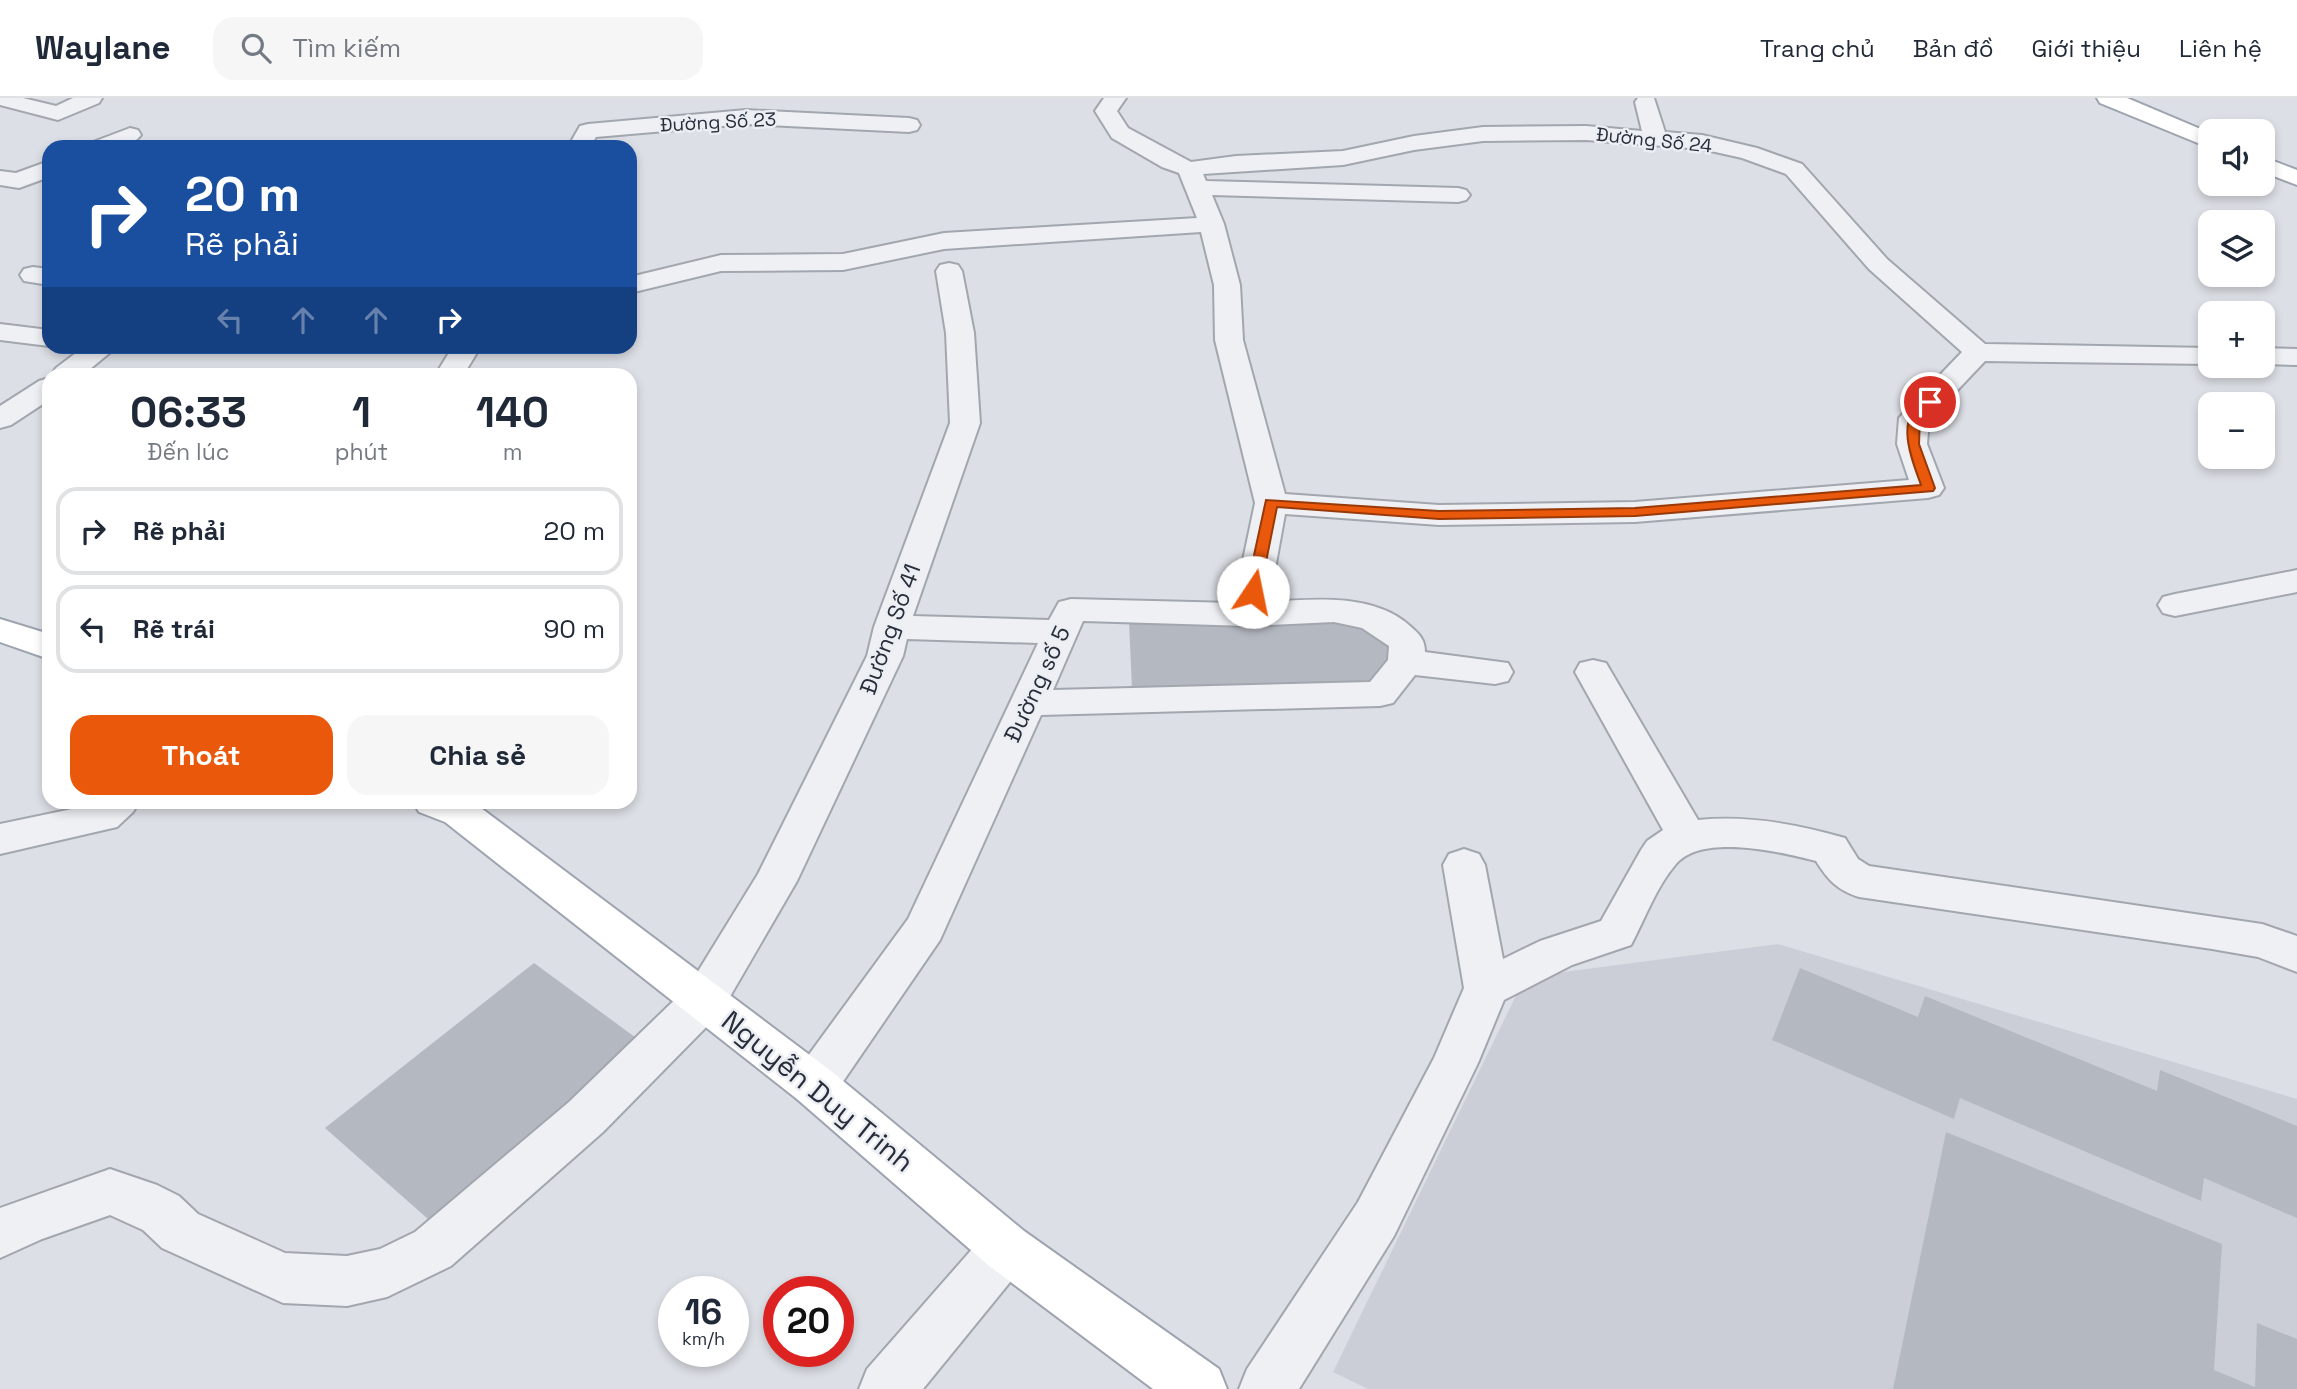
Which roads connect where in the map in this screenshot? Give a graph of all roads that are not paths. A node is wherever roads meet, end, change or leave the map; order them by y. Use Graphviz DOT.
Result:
graph roads {
  1 [pos="91,98"];
  2 [pos="1115,98"];
  3 [pos="2108,98"];
  4 [pos="0,99"];
  5 [pos="1646,102"];
  6 [pos="747,107"];
  7 [pos="909,125"];
  8 [pos="130,135"];
  9 [pos="2198,136"];
  10 [pos="1655,138"];
  11 [pos="118,140"];
  12 [pos="583,140"];
  13 [pos="2275,169"];
  14 [pos="42,171"];
  15 [pos="0,178"];
  16 [pos="2297,178"];
  17 [pos="1193,179"];
  18 [pos="1458,195"];
  19 [pos="1212,224"];
  20 [pos="949,271"];
  21 [pos="637,283"];
  22 [pos="0,332"];
  23 [pos="42,337"];
  24 [pos="1978,352"];
  25 [pos="93,354"];
  26 [pos="2198,356"];
  27 [pos="2275,357"];
  28 [pos="2297,358"];
  29 [pos="74,368"];
  30 [pos="42,392"];
  31 [pos="0,419"];
  32 [pos="1271,503"];
  33 [pos="2297,581"];
  34 [pos="2175,605"];
  35 [pos="1249,615"];
  36 [pos="892,627"];
  37 [pos="0,631"];
  38 [pos="1061,632"];
  39 [pos="42,645"];
  40 [pos="1406,662"];
  41 [pos="1495,672"];
  42 [pos="1593,672"];
  43 [pos="1029,703"];
  44 [pos="112,809"];
  45 [pos="451,809"];
  46 [pos="1687,836"];
  47 [pos="0,839"];
  48 [pos="1464,865"];
  49 [pos="2280,947"];
  50 [pos="1486,988"];
  51 [pos="705,999"];
  52 [pos="814,1085"];
  53 [pos="0,1234"];
  54 [pos="1006,1248"];
  55 [pos="887,1389"];
  56 [pos="1199,1389"];
  57 [pos="1267,1389"];
  1 -- 4 [label="street"];
  2 -- 17 [label="street"];
  3 -- 9 [label="main road"];
  5 -- 10 [label="street"];
  6 -- 7 [label="street, Đường Số 23"];
  6 -- 12 [label="street, Đường Số 23"];
  8 -- 11 [label="street"];
  10 -- 17 [label="street, Đường Số 24"];
  10 -- 24 [label="street, Đường Số 24"];
  13 -- 16 [label="main road"];
  14 -- 15 [label="street"];
  17 -- 18 [label="street"];
  17 -- 19 [label="street"];
  19 -- 21 [label="street"];
  19 -- 32 [label="street"];
  20 -- 36 [label="street, Đường Số 41"];
  22 -- 23 [label="street"];
  24 -- 26 [label="street"];
  24 -- 32 [label="street"];
  25 -- 29 [label="street"];
  27 -- 28 [label="street"];
  30 -- 31 [label="street"];
  32 -- 35 [label="street"];
  33 -- 34 [label="street"];
  35 -- 38 [label="street, Đường số 5"];
  35 -- 40 [label="street"];
  36 -- 38 [label="street"];
  36 -- 51 [label="street, Đường Số 41"];
  37 -- 39 [label="main road"];
  38 -- 43 [label="street, Đường số 5"];
  40 -- 41 [label="street"];
  40 -- 43 [label="street"];
  42 -- 46 [label="street"];
  43 -- 52 [label="street, Đường số 5"];
  44 -- 47 [label="street"];
  45 -- 51 [label="main road, Nguyễn Duy Trinh"];
  46 -- 49 [label="street"];
  46 -- 50 [label="street"];
  48 -- 50 [label="street"];
  50 -- 57 [label="street"];
  51 -- 52 [label="main road, Nguyễn Duy Trinh"];
  51 -- 53 [label="street, Đường Số 41"];
  52 -- 54 [label="main road, Nguyễn Duy Trinh"];
  54 -- 55 [label="street"];
  54 -- 56 [label="main road, Nguyễn Duy Trinh"];
}
